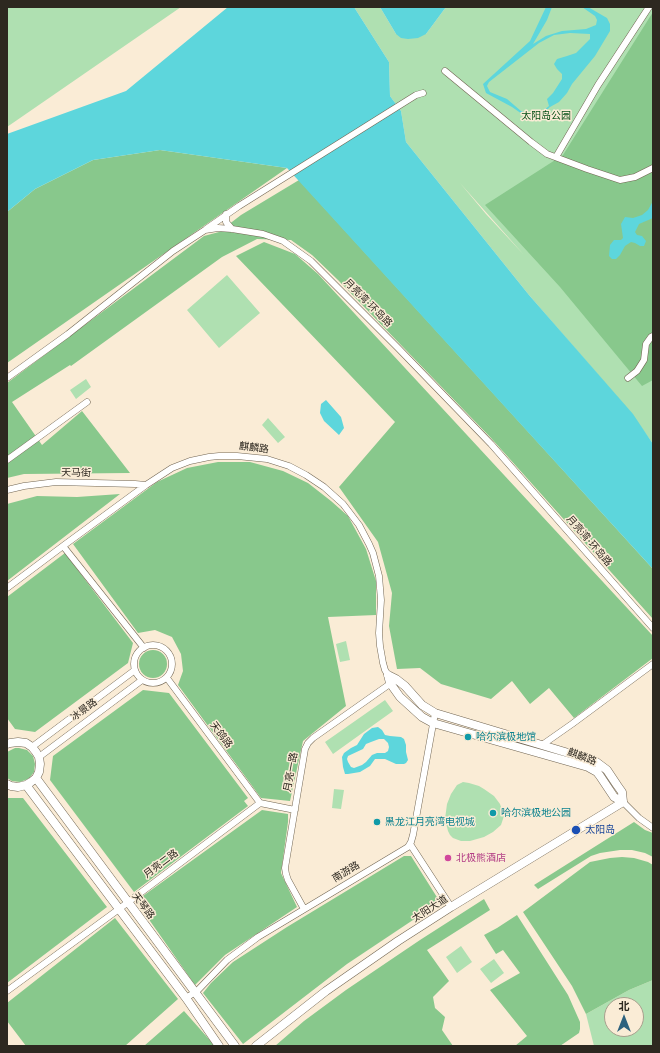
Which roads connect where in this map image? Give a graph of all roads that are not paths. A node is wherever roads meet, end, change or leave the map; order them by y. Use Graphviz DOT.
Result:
graph roads {
  1 [pos="649,7"];
  2 [pos="445,71"];
  3 [pos="423,93"];
  4 [pos="556,158"];
  5 [pos="653,168"];
  6 [pos="226,214"];
  7 [pos="232,229"];
  8 [pos="205,230"];
  9 [pos="653,336"];
  10 [pos="7,378"];
  11 [pos="628,378"];
  12 [pos="87,402"];
  13 [pos="7,460"];
  14 [pos="146,486"];
  15 [pos="7,490"];
  16 [pos="63,546"];
  17 [pos="7,588"];
  18 [pos="653,628"];
  19 [pos="144,648"];
  20 [pos="653,664"];
  21 [pos="135,670"];
  22 [pos="167,678"];
  23 [pos="392,679"];
  24 [pos="142,680"];
  25 [pos="435,713"];
  26 [pos="433,724"];
  27 [pos="8,742"];
  28 [pos="542,745"];
  29 [pos="32,747"];
  30 [pos="39,757"];
  31 [pos="36,778"];
  32 [pos="7,784"];
  33 [pos="26,785"];
  34 [pos="623,802"];
  35 [pos="260,803"];
  36 [pos="295,810"];
  37 [pos="653,828"];
  38 [pos="410,844"];
  39 [pos="128,902"];
  40 [pos="451,907"];
  41 [pos="119,909"];
  42 [pos="304,909"];
  43 [pos="7,991"];
  44 [pos="195,992"];
  45 [pos="186,998"];
  46 [pos="219,1046"];
  47 [pos="235,1046"];
  48 [pos="256,1046"];
  1 -- 4 [label="street"];
  2 -- 4 [label="street"];
  3 -- 6 [label="street"];
  4 -- 5 [label="street"];
  6 -- 7 [label="street"];
  6 -- 8 [label="street"];
  7 -- 8 [label="street, 月亮湾·环岛路"];
  7 -- 18 [label="street, 月亮湾·环岛路"];
  8 -- 10 [label="street, 月亮湾·环岛路"];
  9 -- 11 [label="street"];
  12 -- 13 [label="street"];
  14 -- 15 [label="street, 天马街"];
  14 -- 16 [label="street, 麒麟路"];
  14 -- 23 [label="street, 麒麟路"];
  16 -- 17 [label="street, 麒麟路"];
  16 -- 19 [label="street"];
  19 -- 21 [label="street"];
  19 -- 22 [label="street"];
  20 -- 28 [label="street"];
  21 -- 24 [label="street"];
  21 -- 29 [label="street, 冰景路"];
  22 -- 24 [label="street"];
  22 -- 35 [label="street, 天鸽路"];
  23 -- 25 [label="main road, 麒麟路"];
  23 -- 26 [label="main road, 麒麟路"];
  23 -- 36 [label="street, 月亮一路"];
  24 -- 30 [label="street, 冰景路"];
  25 -- 26 [label="street"];
  25 -- 28 [label="main road, 麒麟路"];
  26 -- 34 [label="main road, 麒麟路"];
  26 -- 38 [label="street"];
  27 -- 29 [label="main road"];
  28 -- 34 [label="main road, 麒麟路"];
  29 -- 30 [label="main road"];
  30 -- 31 [label="main road"];
  31 -- 33 [label="main road"];
  31 -- 39 [label="main road, 天琴路"];
  32 -- 33 [label="main road"];
  33 -- 41 [label="main road, 天琴路"];
  34 -- 37 [label="street"];
  34 -- 40 [label="main road, 太阳大道"];
  35 -- 36 [label="street"];
  35 -- 39 [label="street, 月亮二路"];
  36 -- 42 [label="street, 月亮一路"];
  38 -- 40 [label="street"];
  38 -- 42 [label="street, 南游路"];
  39 -- 41 [label="street, 月亮二路"];
  39 -- 44 [label="main road, 天琴路"];
  40 -- 48 [label="main road, 太阳大道"];
  41 -- 43 [label="street, 月亮二路"];
  41 -- 45 [label="main road, 天琴路"];
  42 -- 44 [label="street, 南游路"];
  44 -- 45 [label="street, 南游路"];
  44 -- 47 [label="main road, 天琴路"];
  45 -- 46 [label="main road, 天琴路"];
}
